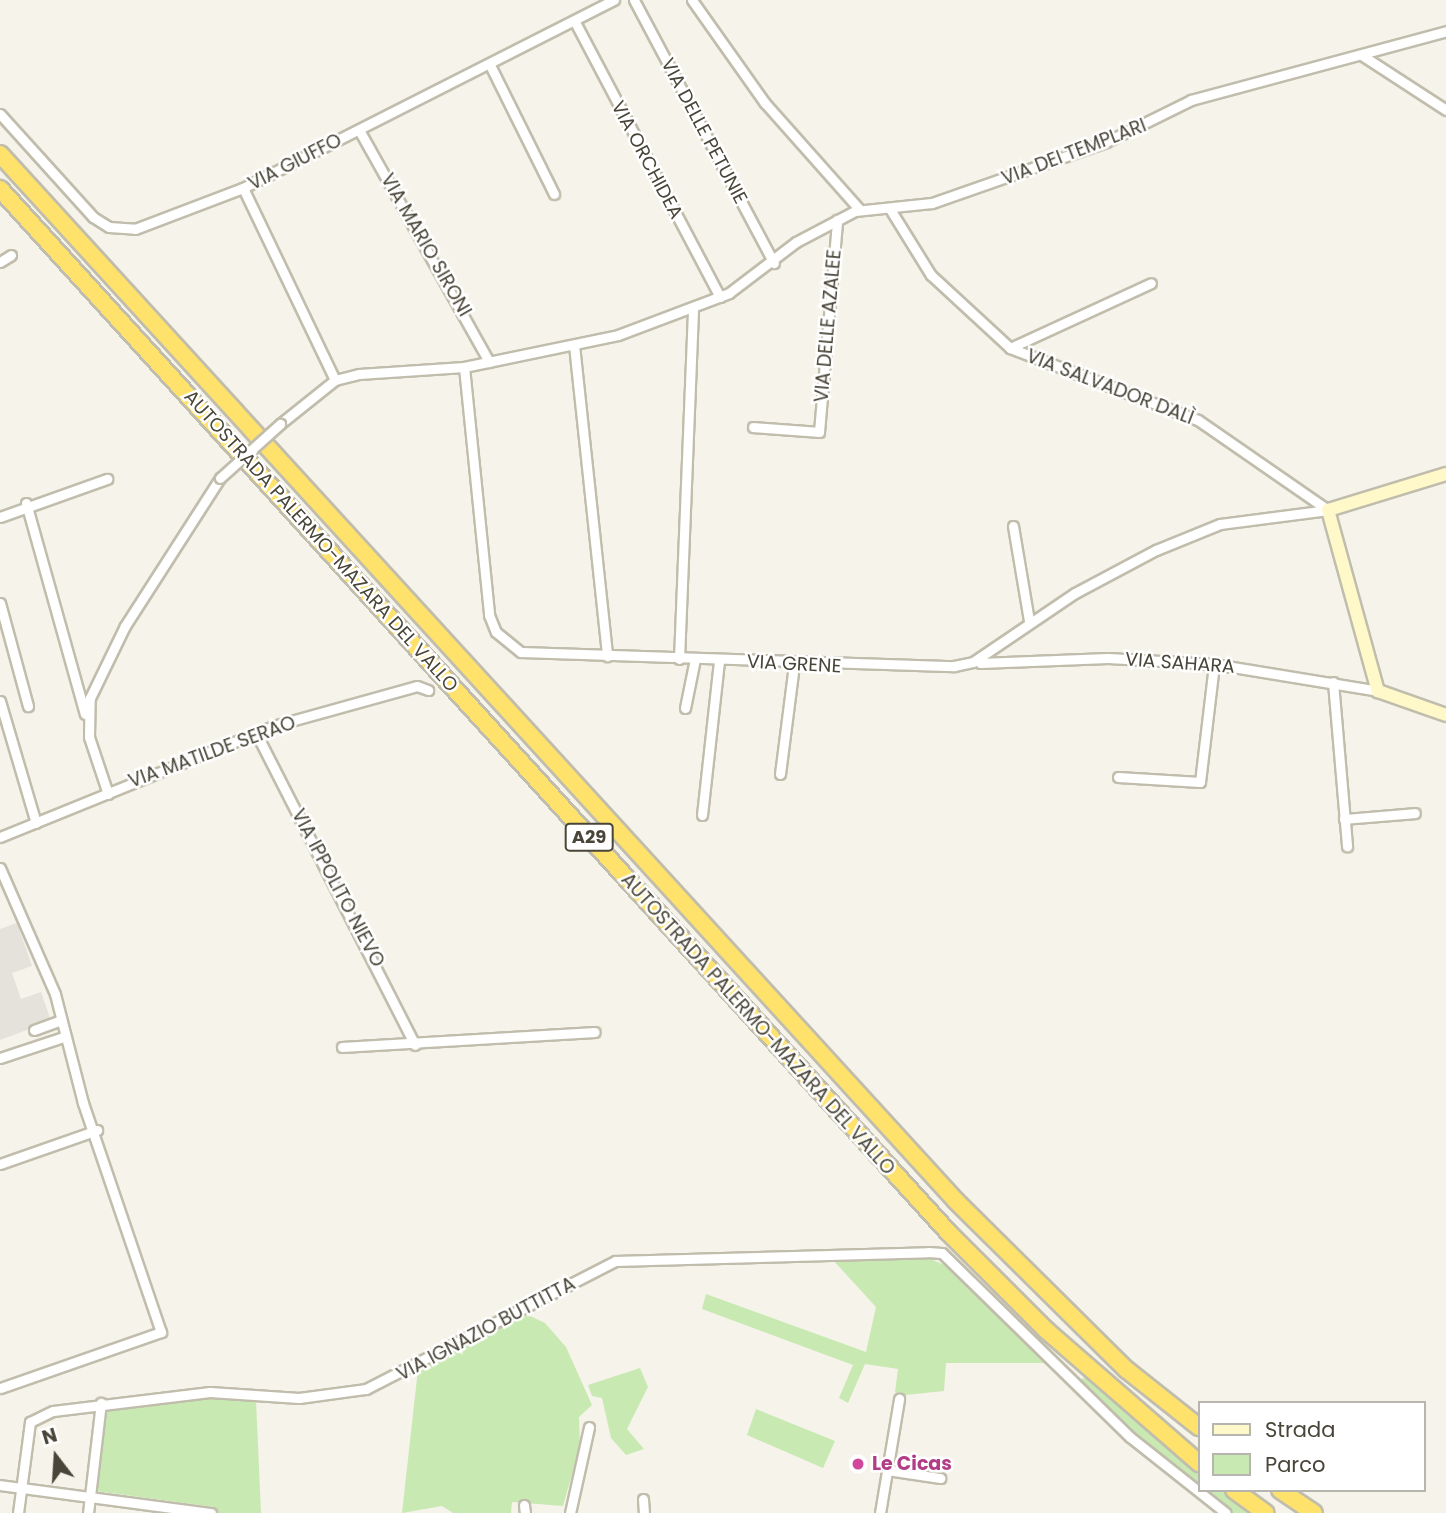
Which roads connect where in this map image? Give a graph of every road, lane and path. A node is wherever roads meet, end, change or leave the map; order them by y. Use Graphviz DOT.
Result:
graph roads {
  1 [pos="614,0"];
  2 [pos="634,0"];
  3 [pos="692,0"];
  4 [pos="575,22"];
  5 [pos="1446,31"];
  6 [pos="1363,56"];
  7 [pos="490,65"];
  8 [pos="1446,110"];
  9 [pos="0,114"];
  10 [pos="359,130"];
  11 [pos="0,153"];
  12 [pos="243,188"];
  13 [pos="0,190"];
  14 [pos="554,194"];
  15 [pos="890,209"];
  16 [pos="859,210"];
  17 [pos="837,220"];
  18 [pos="11,255"];
  19 [pos="0,262"];
  20 [pos="774,263"];
  21 [pos="1151,283"];
  22 [pos="720,297"];
  23 [pos="693,308"];
  24 [pos="574,345"];
  25 [pos="1010,348"];
  26 [pos="489,362"];
  27 [pos="464,367"];
  28 [pos="335,380"];
  29 [pos="753,427"];
  30 [pos="1446,474"];
  31 [pos="107,479"];
  32 [pos="26,503"];
  33 [pos="1328,510"];
  34 [pos="0,517"];
  35 [pos="1013,526"];
  36 [pos="0,603"];
  37 [pos="1029,621"];
  38 [pos="607,656"];
  39 [pos="679,659"];
  40 [pos="695,659"];
  41 [pos="719,660"];
  42 [pos="980,663"];
  43 [pos="794,664"];
  44 [pos="1214,664"];
  45 [pos="1333,682"];
  46 [pos="428,690"];
  47 [pos="1378,691"];
  48 [pos="0,701"];
  49 [pos="28,706"];
  50 [pos="685,708"];
  51 [pos="1446,715"];
  52 [pos="87,719"];
  53 [pos="256,733"];
  54 [pos="780,774"];
  55 [pos="1118,777"];
  56 [pos="108,794"];
  57 [pos="1416,813"];
  58 [pos="702,815"];
  59 [pos="1344,818"];
  60 [pos="36,823"];
  61 [pos="0,837"];
  62 [pos="1347,846"];
  63 [pos="0,868"];
  64 [pos="59,1021"];
  65 [pos="34,1030"];
  66 [pos="595,1032"];
  67 [pos="63,1037"];
  68 [pos="415,1045"];
  69 [pos="342,1047"];
  70 [pos="0,1058"];
  71 [pos="97,1130"];
  72 [pos="0,1164"];
  73 [pos="0,1388"];
  74 [pos="899,1399"];
  75 [pos="101,1403"];
  76 [pos="1198,1426"];
  77 [pos="589,1427"];
  78 [pos="1198,1462"];
  79 [pos="887,1470"];
  80 [pos="940,1478"];
  81 [pos="0,1486"];
  82 [pos="20,1488"];
  83 [pos="1198,1491"];
  84 [pos="1199,1492"];
  85 [pos="1237,1492"];
  86 [pos="1283,1492"];
  87 [pos="90,1497"];
  88 [pos="643,1499"];
  89 [pos="150,1509"];
  90 [pos="18,1513"];
  91 [pos="88,1513"];
  92 [pos="211,1513"];
  93 [pos="570,1513"];
  94 [pos="644,1513"];
  95 [pos="880,1513"];
  96 [pos="1226,1513"];
  97 [pos="1266,1513"];
  98 [pos="1314,1513"];
  1 -- 4 [label="street, VIA GIUFFO"];
  2 -- 20 [label="street, VIA DELLE PETUNIE"];
  3 -- 16 [label="street"];
  4 -- 7 [label="street, VIA GIUFFO"];
  4 -- 22 [label="street, VIA ORCHIDEA"];
  5 -- 6 [label="street, VIA DEI TEMPLARI"];
  6 -- 8 [label="street"];
  6 -- 15 [label="street, VIA DEI TEMPLARI"];
  7 -- 10 [label="street, VIA GIUFFO"];
  7 -- 14 [label="street"];
  9 -- 12 [label="street, VIA GIUFFO"];
  10 -- 12 [label="street, VIA GIUFFO"];
  10 -- 26 [label="street, VIA MARIO SIRONI"];
  11 -- 76 [label="highway, AUTOSTRADA PALERMO-MAZARA DEL VALLO / A29"];
  12 -- 28 [label="street"];
  13 -- 78 [label="highway, AUTOSTRADA PALERMO-MAZARA DEL VALLO / A29"];
  15 -- 16 [label="street, VIA DEI TEMPLARI"];
  15 -- 25 [label="street, VIA SALVADOR DALÌ"];
  16 -- 17 [label="street"];
  17 -- 20 [label="street"];
  17 -- 29 [label="street, VIA DELLE AZALEE"];
  18 -- 19 [label="street"];
  20 -- 22 [label="street"];
  21 -- 25 [label="street"];
  22 -- 23 [label="street"];
  23 -- 24 [label="street"];
  23 -- 39 [label="street"];
  24 -- 26 [label="street"];
  24 -- 38 [label="street"];
  25 -- 33 [label="street, VIA SALVADOR DALÌ"];
  26 -- 27 [label="street"];
  27 -- 28 [label="street"];
  27 -- 38 [label="street, VIA GRENE"];
  28 -- 52 [label="street, bridge"];
  30 -- 33 [label="street"];
  31 -- 32 [label="street"];
  32 -- 34 [label="street"];
  32 -- 52 [label="street"];
  33 -- 37 [label="street, VIA GRENE"];
  33 -- 47 [label="street"];
  35 -- 37 [label="street"];
  36 -- 49 [label="street"];
  37 -- 43 [label="street, VIA GRENE"];
  38 -- 39 [label="street, VIA GRENE"];
  39 -- 40 [label="street, VIA GRENE"];
  40 -- 41 [label="street, VIA GRENE"];
  40 -- 50 [label="street"];
  41 -- 43 [label="street, VIA GRENE"];
  41 -- 58 [label="street"];
  42 -- 44 [label="street, VIA SAHARA"];
  43 -- 54 [label="street"];
  44 -- 45 [label="street, VIA SAHARA"];
  44 -- 55 [label="street"];
  45 -- 47 [label="street, VIA SAHARA"];
  45 -- 59 [label="street"];
  46 -- 53 [label="street, VIA MATILDE SERAO"];
  47 -- 51 [label="street"];
  48 -- 60 [label="street"];
  52 -- 56 [label="street"];
  53 -- 56 [label="street, VIA MATILDE SERAO"];
  53 -- 68 [label="street, VIA IPPOLITO NIEVO"];
  56 -- 60 [label="street, VIA MATILDE SERAO"];
  57 -- 59 [label="street"];
  59 -- 62 [label="street"];
  60 -- 61 [label="street, VIA MATILDE SERAO"];
  63 -- 64 [label="street"];
  64 -- 65 [label="street"];
  64 -- 67 [label="street"];
  66 -- 68 [label="street"];
  67 -- 70 [label="street"];
  67 -- 71 [label="street"];
  68 -- 69 [label="street"];
  71 -- 72 [label="street"];
  71 -- 73 [label="street"];
  74 -- 79 [label="street"];
  75 -- 82 [label="street, VIA IGNAZIO BUTTITTA"];
  75 -- 83 [label="street, VIA IGNAZIO BUTTITTA"];
  75 -- 87 [label="street"];
  77 -- 93 [label="street"];
  79 -- 80 [label="street"];
  79 -- 95 [label="street"];
  81 -- 82 [label="street"];
  82 -- 87 [label="street"];
  82 -- 90 [label="street"];
  84 -- 96 [label="street, VIA IGNAZIO BUTTITTA"];
  85 -- 97 [label="highway"];
  86 -- 98 [label="highway"];
  87 -- 89 [label="street"];
  87 -- 91 [label="street"];
  88 -- 94 [label="street"];
  89 -- 92 [label="street"];
}
